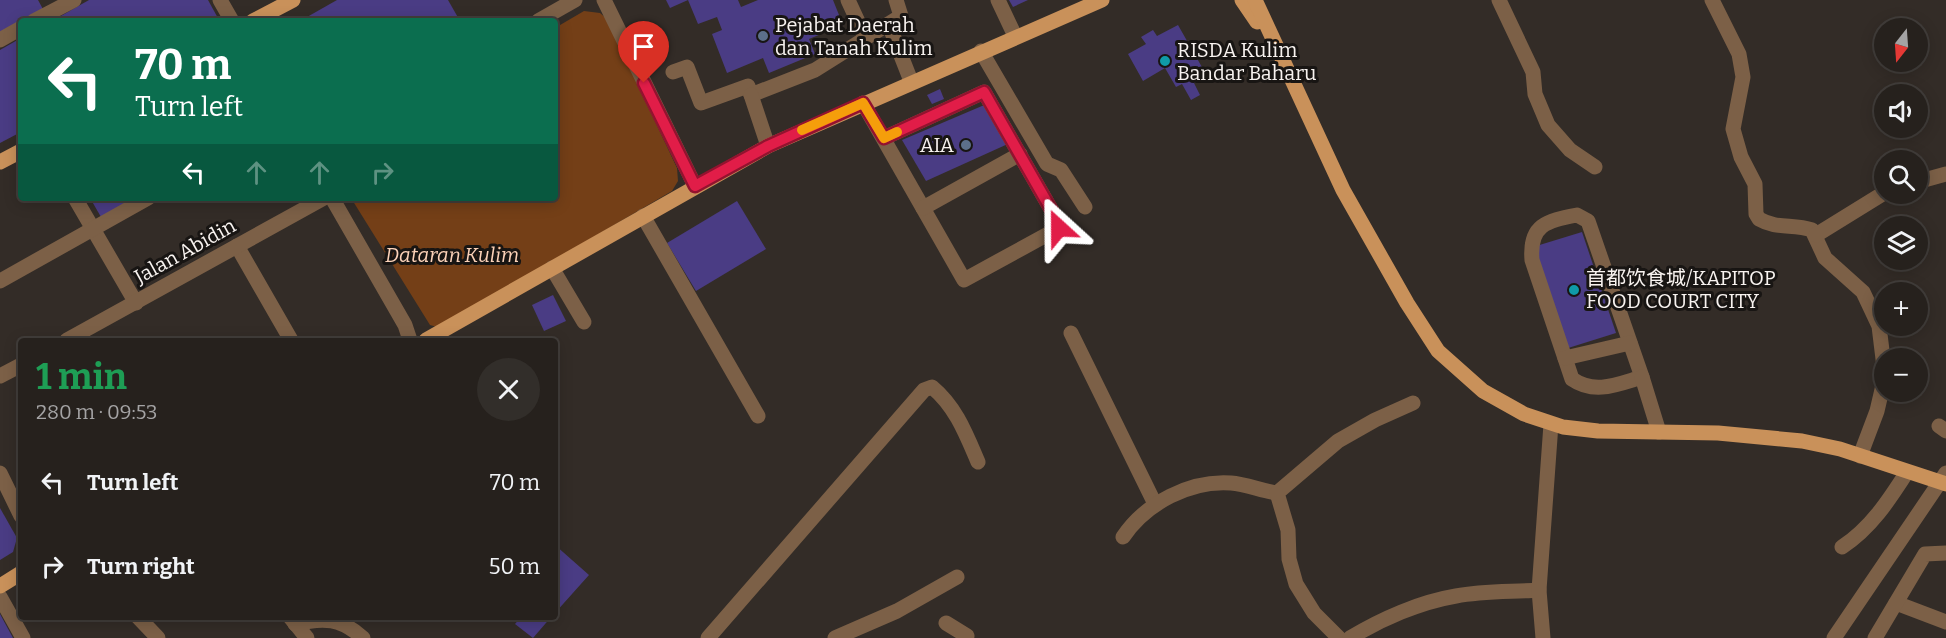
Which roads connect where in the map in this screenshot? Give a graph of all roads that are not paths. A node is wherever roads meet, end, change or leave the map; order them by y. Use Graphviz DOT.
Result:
graph roads {
  1 [pos="74,0"];
  2 [pos="220,0"];
  3 [pos="293,0"];
  4 [pos="575,0"];
  5 [pos="604,0"];
  6 [pos="848,0"];
  7 [pos="896,0"];
  8 [pos="998,0"];
  9 [pos="1102,0"];
  10 [pos="1242,0"];
  11 [pos="1254,0"];
  12 [pos="1500,0"];
  13 [pos="1712,0"];
  14 [pos="49,6"];
  15 [pos="37,18"];
  16 [pos="230,18"];
  17 [pos="259,18"];
  18 [pos="543,18"];
  19 [pos="889,25"];
  20 [pos="18,30"];
  21 [pos="1015,36"];
  22 [pos="865,37"];
  23 [pos="0,40"];
  24 [pos="981,51"];
  25 [pos="1278,54"];
  26 [pos="673,72"];
  27 [pos="911,81"];
  28 [pos="751,95"];
  29 [pos="863,103"];
  30 [pos="884,138"];
  31 [pos="768,146"];
  32 [pos="18,153"];
  33 [pos="1020,154"];
  34 [pos="0,162"];
  35 [pos="1595,167"];
  36 [pos="1946,174"];
  37 [pos="1928,179"];
  38 [pos="695,186"];
  39 [pos="1874,200"];
  40 [pos="77,201"];
  41 [pos="142,201"];
  42 [pos="319,201"];
  43 [pos="334,201"];
  44 [pos="1085,207"];
  45 [pos="923,208"];
  46 [pos="643,216"];
  47 [pos="93,230"];
  48 [pos="1816,235"];
  49 [pos="237,246"];
  50 [pos="552,268"];
  51 [pos="0,281"];
  52 [pos="136,303"];
  53 [pos="584,322"];
  54 [pos="1071,333"];
  55 [pos="75,338"];
  56 [pos="284,338"];
  57 [pos="409,338"];
  58 [pos="430,338"];
  59 [pos="1630,343"];
  60 [pos="1882,348"];
  61 [pos="1565,358"];
  62 [pos="18,367"];
  63 [pos="0,376"];
  64 [pos="1642,377"];
  65 [pos="1879,402"];
  66 [pos="1413,403"];
  67 [pos="758,416"];
  68 [pos="1551,424"];
  69 [pos="1659,432"];
  70 [pos="1860,456"];
  71 [pos="978,462"];
  72 [pos="1907,472"];
  73 [pos="0,473"];
  74 [pos="1944,480"];
  75 [pos="1277,493"];
  76 [pos="1155,504"];
  77 [pos="18,510"];
  78 [pos="1123,537"];
  79 [pos="1842,547"];
  80 [pos="1946,553"];
  81 [pos="18,575"];
  82 [pos="957,577"];
  83 [pos="0,586"];
  84 [pos="1539,590"];
  85 [pos="0,597"];
  86 [pos="1896,603"];
  87 [pos="141,620"];
  88 [pos="292,620"];
  89 [pos="322,620"];
  90 [pos="1946,622"];
  91 [pos="946,623"];
  92 [pos="24,638"];
  93 [pos="158,638"];
  94 [pos="308,638"];
  95 [pos="363,638"];
  96 [pos="708,638"];
  97 [pos="835,638"];
  98 [pos="966,638"];
  99 [pos="1339,638"];
  100 [pos="1350,638"];
  101 [pos="1542,638"];
  102 [pos="1834,638"];
  103 [pos="1875,638"];
  1 -- 14 [label="street"];
  2 -- 16 [label="street"];
  3 -- 17 [label="main road"];
  4 -- 18 [label="street"];
  5 -- 38 [label="street"];
  6 -- 22 [label="street"];
  7 -- 19 [label="street"];
  8 -- 21 [label="street"];
  9 -- 21 [label="main road"];
  10 -- 25 [label="main road"];
  11 -- 25 [label="main road"];
  12 -- 35 [label="street"];
  13 -- 48 [label="street"];
  14 -- 15 [label="street"];
  19 -- 22 [label="street"];
  19 -- 27 [label="street"];
  20 -- 23 [label="street"];
  21 -- 24 [label="main road"];
  22 -- 28 [label="street"];
  24 -- 27 [label="main road"];
  24 -- 44 [label="street"];
  25 -- 68 [label="main road"];
  26 -- 28 [label="street"];
  27 -- 29 [label="main road"];
  28 -- 31 [label="street"];
  29 -- 30 [label="street"];
  29 -- 31 [label="main road"];
  30 -- 33 [label="street"];
  30 -- 45 [label="street"];
  31 -- 38 [label="main road"];
  32 -- 34 [label="main road"];
  33 -- 45 [label="street"];
  33 -- 45 [label="street"];
  36 -- 37 [label="street"];
  38 -- 46 [label="main road"];
  39 -- 48 [label="street"];
  40 -- 47 [label="street"];
  41 -- 47 [label="street"];
  42 -- 49 [label="street, Jalan Abidin"];
  43 -- 57 [label="street"];
  46 -- 50 [label="main road"];
  46 -- 67 [label="street"];
  47 -- 51 [label="street"];
  47 -- 52 [label="street"];
  48 -- 60 [label="street"];
  49 -- 52 [label="street, Jalan Abidin"];
  49 -- 56 [label="street"];
  50 -- 53 [label="street"];
  50 -- 58 [label="main road"];
  52 -- 55 [label="street, Jalan Abidin"];
  54 -- 76 [label="street"];
  59 -- 61 [label="street"];
  59 -- 61 [label="street"];
  59 -- 64 [label="street"];
  61 -- 64 [label="street"];
  62 -- 63 [label="street"];
  64 -- 69 [label="street"];
  65 -- 70 [label="street"];
  66 -- 75 [label="street"];
  68 -- 69 [label="main road"];
  68 -- 84 [label="street"];
  69 -- 70 [label="main road"];
  70 -- 72 [label="main road"];
  71 -- 96 [label="street"];
  72 -- 74 [label="main road"];
  72 -- 79 [label="street"];
  73 -- 77 [label="street"];
  74 -- 102 [label="street"];
  75 -- 76 [label="street"];
  75 -- 99 [label="street"];
  76 -- 78 [label="street"];
  80 -- 86 [label="street"];
  81 -- 83 [label="main road"];
  82 -- 97 [label="street"];
  84 -- 100 [label="street"];
  84 -- 101 [label="street"];
  85 -- 92 [label="street"];
  86 -- 90 [label="street"];
  86 -- 103 [label="street"];
  87 -- 93 [label="street"];
  88 -- 94 [label="street"];
  89 -- 95 [label="street"];
  91 -- 98 [label="street"];
}
